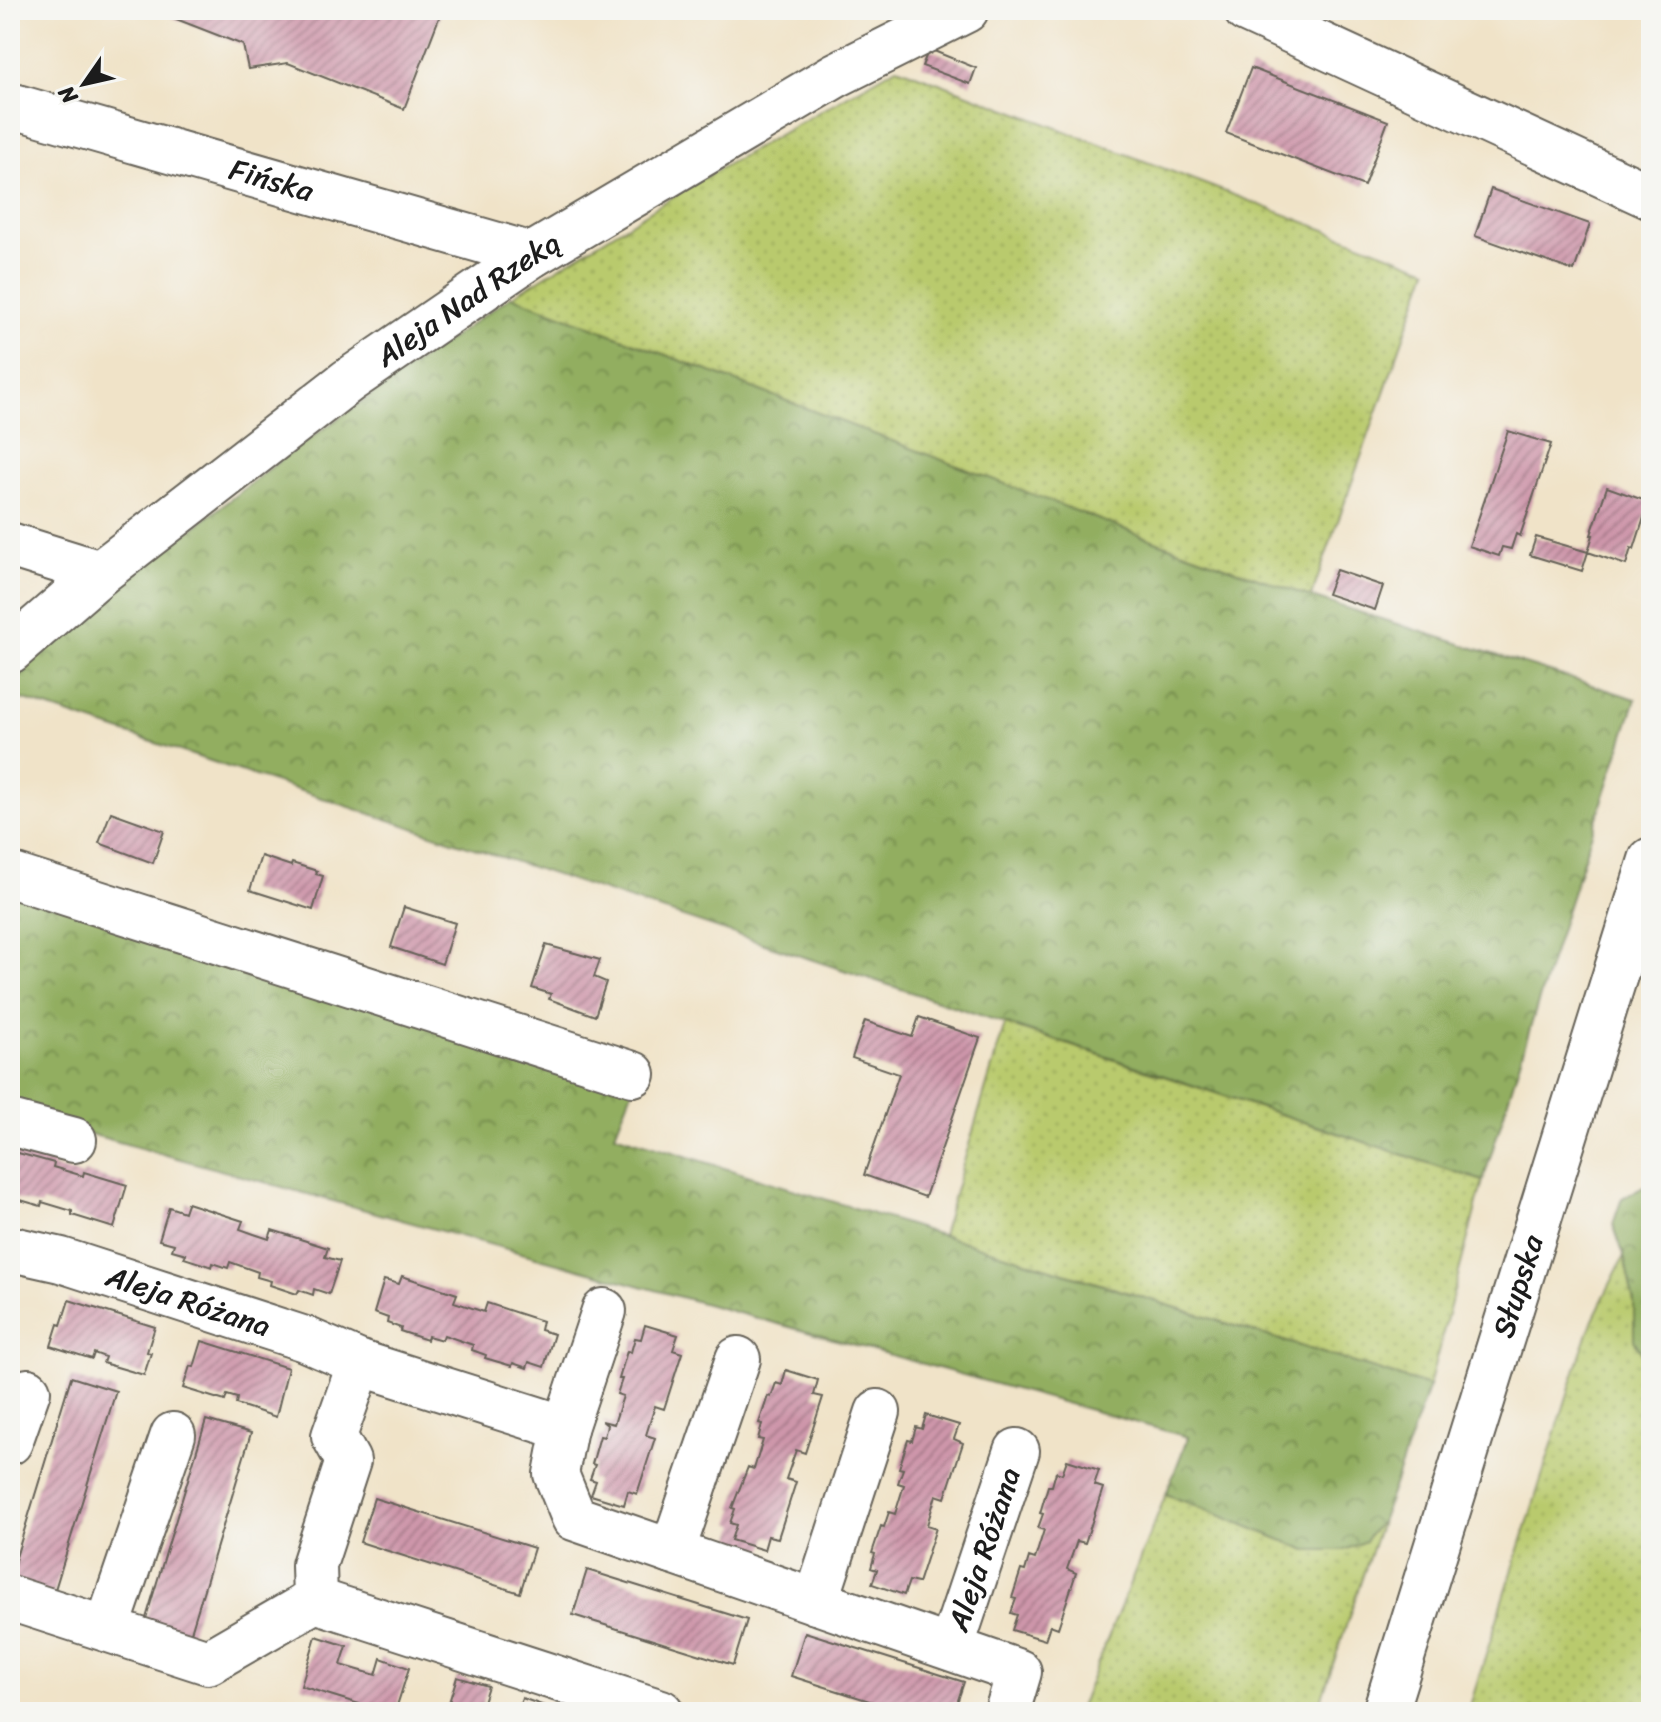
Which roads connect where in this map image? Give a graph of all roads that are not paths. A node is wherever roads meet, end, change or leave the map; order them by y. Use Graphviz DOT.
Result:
graph roads {
  1 [pos="966,10"];
  2 [pos="1246,10"];
  3 [pos="10,105"];
  4 [pos="1651,197"];
  5 [pos="532,255"];
  6 [pos="10,545"];
  7 [pos="100,573"];
  8 [pos="10,651"];
  9 [pos="1651,860"];
  10 [pos="10,875"];
  11 [pos="633,1074"];
  12 [pos="10,1123"];
  13 [pos="74,1140"];
  14 [pos="12,1249"];
  15 [pos="604,1311"];
  16 [pos="738,1359"];
  17 [pos="360,1363"];
  18 [pos="28,1391"];
  19 [pos="878,1412"];
  20 [pos="565,1428"];
  21 [pos="173,1435"];
  22 [pos="10,1442"];
  23 [pos="1017,1451"];
  24 [pos="672,1552"];
  25 [pos="10,1598"];
  26 [pos="315,1600"];
  27 [pos="816,1602"];
  28 [pos="107,1629"];
  29 [pos="951,1648"];
  30 [pos="661,1712"];
  31 [pos="1007,1712"];
  32 [pos="1385,1712"];
  1 -- 5 [label="street, Aleja Nad Rzeką"];
  2 -- 4 [label="street"];
  3 -- 5 [label="street, Fińska"];
  5 -- 7 [label="street, Aleja Nad Rzeką"];
  6 -- 7 [label="street"];
  7 -- 8 [label="street, Aleja Nad Rzeką"];
  9 -- 32 [label="street, Słupska"];
  10 -- 11 [label="street"];
  12 -- 13 [label="street"];
  14 -- 17 [label="street, Aleja Różana"];
  15 -- 20 [label="street, Aleja Różana"];
  16 -- 24 [label="street"];
  17 -- 20 [label="street, Aleja Różana"];
  17 -- 26 [label="street"];
  18 -- 22 [label="street"];
  19 -- 27 [label="street"];
  20 -- 24 [label="street, Aleja Różana"];
  21 -- 28 [label="street"];
  23 -- 29 [label="street, Aleja Różana"];
  24 -- 27 [label="street, Aleja Różana"];
  25 -- 28 [label="street"];
  26 -- 28 [label="street"];
  26 -- 30 [label="street"];
  27 -- 29 [label="street, Aleja Różana"];
  29 -- 31 [label="street, Aleja Różana"];
}
